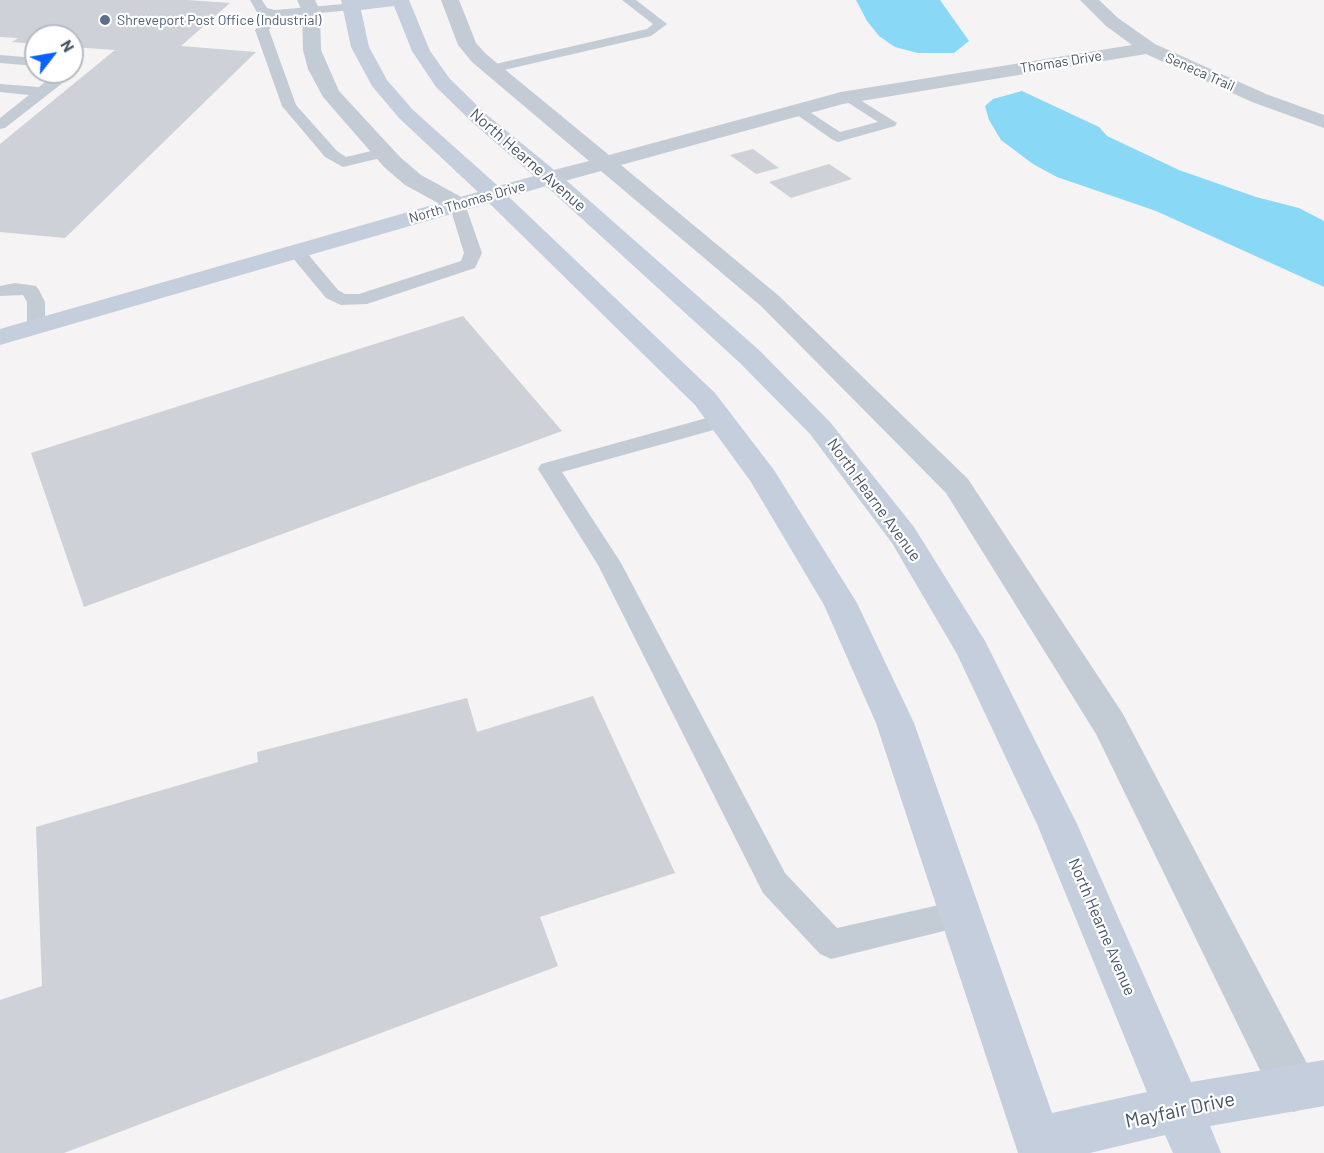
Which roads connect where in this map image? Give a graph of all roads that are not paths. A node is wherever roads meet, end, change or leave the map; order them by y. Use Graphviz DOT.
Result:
graph roads {
  1 [pos="256,0"];
  2 [pos="400,0"];
  3 [pos="450,0"];
  4 [pos="628,0"];
  5 [pos="1089,0"];
  6 [pos="351,3"];
  7 [pos="308,5"];
  8 [pos="275,14"];
  9 [pos="1148,48"];
  10 [pos="0,59"];
  11 [pos="24,61"];
  12 [pos="491,69"];
  13 [pos="974,76"];
  14 [pos="51,84"];
  15 [pos="0,88"];
  16 [pos="42,92"];
  17 [pos="849,97"];
  18 [pos="797,110"];
  19 [pos="2,121"];
  20 [pos="1324,122"];
  21 [pos="384,153"];
  22 [pos="606,163"];
  23 [pos="550,178"];
  24 [pos="493,194"];
  25 [pos="458,204"];
  26 [pos="296,251"];
  27 [pos="0,291"];
  28 [pos="36,326"];
  29 [pos="0,337"];
  30 [pos="721,421"];
  31 [pos="961,914"];
  32 [pos="1309,1085"];
  33 [pos="1179,1108"];
  34 [pos="1040,1147"];
  35 [pos="1197,1153"];
  1 -- 8 [label="lane"];
  2 -- 6 [label="street"];
  2 -- 23 [label="street, North Hearne Avenue"];
  3 -- 12 [label="street"];
  4 -- 12 [label="lane"];
  5 -- 9 [label="street, Seneca Trail"];
  6 -- 7 [label="lane"];
  6 -- 24 [label="street"];
  7 -- 8 [label="lane"];
  7 -- 21 [label="street"];
  8 -- 21 [label="lane"];
  9 -- 13 [label="street, Thomas Drive"];
  9 -- 20 [label="street, Seneca Trail"];
  10 -- 11 [label="lane"];
  12 -- 22 [label="street"];
  13 -- 17 [label="street, North Thomas Drive"];
  14 -- 16 [label="lane"];
  15 -- 16 [label="lane"];
  16 -- 19 [label="lane"];
  17 -- 18 [label="street, North Thomas Drive"];
  17 -- 18 [label="lane"];
  18 -- 22 [label="street, North Thomas Drive"];
  21 -- 25 [label="street"];
  22 -- 23 [label="street, North Thomas Drive"];
  22 -- 32 [label="street"];
  23 -- 24 [label="street, North Thomas Drive"];
  23 -- 33 [label="street, North Hearne Avenue"];
  24 -- 25 [label="street, North Thomas Drive"];
  24 -- 30 [label="street"];
  25 -- 26 [label="street, North Thomas Drive"];
  25 -- 26 [label="lane"];
  26 -- 28 [label="street, North Thomas Drive"];
  27 -- 28 [label="lane"];
  28 -- 29 [label="street, North Thomas Drive"];
  30 -- 31 [label="street"];
  30 -- 31 [label="lane"];
  31 -- 34 [label="street"];
  32 -- 33 [label="street, Mayfair Drive"];
  33 -- 34 [label="street, Mayfair Drive"];
  33 -- 35 [label="street, North Hearne Avenue"];
}
